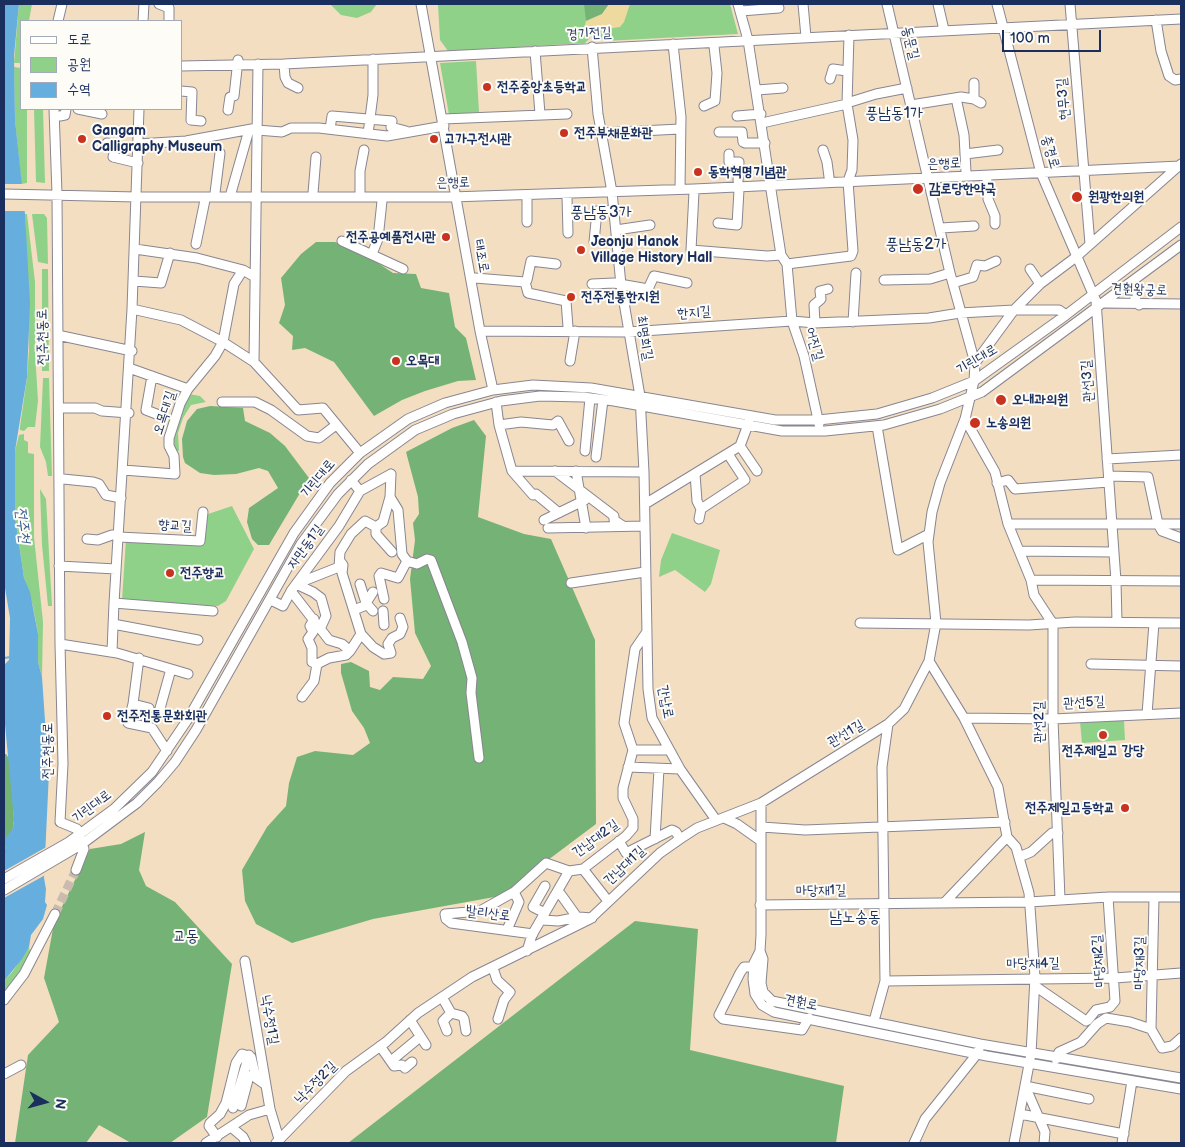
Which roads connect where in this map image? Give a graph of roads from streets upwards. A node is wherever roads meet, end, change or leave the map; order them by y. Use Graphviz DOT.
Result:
graph roads {
  1 [pos="62,4"];
  2 [pos="144,4"];
  3 [pos="159,4"];
  4 [pos="422,4"];
  5 [pos="803,4"];
  6 [pos="887,4"];
  7 [pos="938,4"];
  8 [pos="997,4"];
  9 [pos="1070,4"];
  10 [pos="739,8"];
  11 [pos="779,8"];
  12 [pos="1181,19"];
  13 [pos="58,20"];
  14 [pos="143,20"];
  15 [pos="169,20"];
  16 [pos="1156,20"];
  17 [pos="1072,24"];
  18 [pos="1002,27"];
  19 [pos="944,30"];
  20 [pos="894,33"];
  21 [pos="850,35"];
  22 [pos="806,37"];
  23 [pos="748,40"];
  24 [pos="673,44"];
  25 [pos="714,46"];
  26 [pos="592,47"];
  27 [pos="535,51"];
  28 [pos="432,56"];
  29 [pos="373,59"];
  30 [pos="237,62"];
  31 [pos="258,64"];
  32 [pos="284,64"];
  33 [pos="182,66"];
  34 [pos="847,71"];
  35 [pos="830,79"];
  36 [pos="1181,79"];
  37 [pos="974,83"];
  38 [pos="298,88"];
  39 [pos="783,88"];
  40 [pos="907,88"];
  41 [pos="757,90"];
  42 [pos="182,91"];
  43 [pos="956,98"];
  44 [pos="847,103"];
  45 [pos="911,105"];
  46 [pos="704,106"];
  47 [pos="83,110"];
  48 [pos="140,110"];
  49 [pos="228,110"];
  50 [pos="60,111"];
  51 [pos="102,114"];
  52 [pos="540,114"];
  53 [pos="567,114"];
  54 [pos="737,116"];
  55 [pos="370,119"];
  56 [pos="761,119"];
  57 [pos="201,121"];
  58 [pos="444,122"];
  59 [pos="254,129"];
  60 [pos="330,129"];
  61 [pos="680,129"];
  62 [pos="719,132"];
  63 [pos="412,133"];
  64 [pos="601,133"];
  65 [pos="368,134"];
  66 [pos="107,143"];
  67 [pos="765,143"];
  68 [pos="138,144"];
  69 [pos="364,150"];
  70 [pos="823,150"];
  71 [pos="998,150"];
  72 [pos="220,153"];
  73 [pos="729,154"];
  74 [pos="965,154"];
  75 [pos="316,157"];
  76 [pos="138,163"];
  77 [pos="1180,165"];
  78 [pos="1083,171"];
  79 [pos="966,172"];
  80 [pos="1041,173"];
  81 [pos="829,177"];
  82 [pos="929,178"];
  83 [pos="738,181"];
  84 [pos="848,181"];
  85 [pos="987,182"];
  86 [pos="772,185"];
  87 [pos="680,189"];
  88 [pos="739,190"];
  89 [pos="612,192"];
  90 [pos="694,192"];
  91 [pos="215,193"];
  92 [pos="231,193"];
  93 [pos="313,193"];
  94 [pos="360,193"];
  95 [pos="4,194"];
  96 [pos="57,194"];
  97 [pos="256,196"];
  98 [pos="567,196"];
  99 [pos="137,197"];
  100 [pos="456,197"];
  101 [pos="527,198"];
  102 [pos="205,200"];
  103 [pos="382,201"];
  104 [pos="614,210"];
  105 [pos="527,222"];
  106 [pos="718,223"];
  107 [pos="995,224"];
  108 [pos="650,225"];
  109 [pos="974,226"];
  110 [pos="1181,227"];
  111 [pos="941,228"];
  112 [pos="616,230"];
  113 [pos="568,233"];
  114 [pos="342,241"];
  115 [pos="594,242"];
  116 [pos="196,244"];
  117 [pos="1090,244"];
  118 [pos="1181,245"];
  119 [pos="135,249"];
  120 [pos="170,253"];
  121 [pos="372,254"];
  122 [pos="781,255"];
  123 [pos="1076,256"];
  124 [pos="996,262"];
  125 [pos="556,264"];
  126 [pos="787,264"];
  127 [pos="403,269"];
  128 [pos="1030,269"];
  129 [pos="244,270"];
  130 [pos="950,273"];
  131 [pos="856,274"];
  132 [pos="255,277"];
  133 [pos="475,278"];
  134 [pos="884,280"];
  135 [pos="134,282"];
  136 [pos="525,282"];
  137 [pos="1133,282"];
  138 [pos="687,283"];
  139 [pos="953,283"];
  140 [pos="592,284"];
  141 [pos="1040,284"];
  142 [pos="621,285"];
  143 [pos="828,289"];
  144 [pos="1098,302"];
  145 [pos="1139,304"];
  146 [pos="1181,304"];
  147 [pos="132,309"];
  148 [pos="1014,310"];
  149 [pos="960,313"];
  150 [pos="1066,315"];
  151 [pos="792,321"];
  152 [pos="853,322"];
  153 [pos="815,323"];
  154 [pos="571,329"];
  155 [pos="480,331"];
  156 [pos="628,332"];
  157 [pos="62,336"];
  158 [pos="223,342"];
  159 [pos="131,351"];
  160 [pos="254,362"];
  161 [pos="570,362"];
  162 [pos="975,362"];
  163 [pos="129,368"];
  164 [pos="152,376"];
  165 [pos="974,381"];
  166 [pos="188,389"];
  167 [pos="493,390"];
  168 [pos="640,396"];
  169 [pos="971,396"];
  170 [pos="590,398"];
  171 [pos="603,400"];
  172 [pos="222,402"];
  173 [pos="496,402"];
  174 [pos="641,406"];
  175 [pos="63,408"];
  176 [pos="128,413"];
  177 [pos="159,415"];
  178 [pos="750,417"];
  179 [pos="965,419"];
  180 [pos="818,420"];
  181 [pos="336,425"];
  182 [pos="499,425"];
  183 [pos="748,426"];
  184 [pos="877,426"];
  185 [pos="820,431"];
  186 [pos="569,441"];
  187 [pos="740,446"];
  188 [pos="585,451"];
  189 [pos="360,454"];
  190 [pos="728,454"];
  191 [pos="1181,455"];
  192 [pos="596,457"];
  193 [pos="1107,459"];
  194 [pos="123,470"];
  195 [pos="512,471"];
  196 [pos="555,471"];
  197 [pos="576,471"];
  198 [pos="757,471"];
  199 [pos="644,472"];
  200 [pos="695,474"];
  201 [pos="63,479"];
  202 [pos="1109,479"];
  203 [pos="350,480"];
  204 [pos="997,483"];
  205 [pos="580,490"];
  206 [pos="360,491"];
  207 [pos="390,497"];
  208 [pos="121,498"];
  209 [pos="585,499"];
  210 [pos="645,504"];
  211 [pos="701,509"];
  212 [pos="203,512"];
  213 [pos="559,513"];
  214 [pos="699,519"];
  215 [pos="1008,524"];
  216 [pos="1112,524"];
  217 [pos="1158,524"];
  218 [pos="1181,524"];
  219 [pos="339,526"];
  220 [pos="623,526"];
  221 [pos="645,526"];
  222 [pos="376,527"];
  223 [pos="586,528"];
  224 [pos="351,534"];
  225 [pos="929,534"];
  226 [pos="119,536"];
  227 [pos="1181,538"];
  228 [pos="87,539"];
  229 [pos="1018,551"];
  230 [pos="392,552"];
  231 [pos="1114,552"];
  232 [pos="340,560"];
  233 [pos="407,561"];
  234 [pos="59,566"];
  235 [pos="116,568"];
  236 [pos="645,572"];
  237 [pos="1030,580"];
  238 [pos="1116,581"];
  239 [pos="1181,581"];
  240 [pos="571,583"];
  241 [pos="360,584"];
  242 [pos="293,588"];
  243 [pos="372,592"];
  244 [pos="384,599"];
  245 [pos="271,600"];
  246 [pos="114,603"];
  247 [pos="370,607"];
  248 [pos="213,610"];
  249 [pos="354,610"];
  250 [pos="383,611"];
  251 [pos="400,618"];
  252 [pos="314,619"];
  253 [pos="1117,622"];
  254 [pos="860,623"];
  255 [pos="936,623"];
  256 [pos="1154,623"];
  257 [pos="1181,623"];
  258 [pos="113,624"];
  259 [pos="1053,624"];
  260 [pos="384,625"];
  261 [pos="320,629"];
  262 [pos="646,633"];
  263 [pos="361,634"];
  264 [pos="198,640"];
  265 [pos="60,644"];
  266 [pos="350,650"];
  267 [pos="112,651"];
  268 [pos="140,658"];
  269 [pos="930,661"];
  270 [pos="317,664"];
  271 [pos="1091,664"];
  272 [pos="1151,665"];
  273 [pos="1181,666"];
  274 [pos="171,669"];
  275 [pos="188,674"];
  276 [pos="302,697"];
  277 [pos="133,704"];
  278 [pos="148,708"];
  279 [pos="159,712"];
  280 [pos="1147,714"];
  281 [pos="1181,714"];
  282 [pos="964,718"];
  283 [pos="1053,719"];
  284 [pos="888,724"];
  285 [pos="633,750"];
  286 [pos="669,750"];
  287 [pos="167,751"];
  288 [pos="479,758"];
  289 [pos="628,767"];
  290 [pos="658,769"];
  291 [pos="680,769"];
  292 [pos="761,803"];
  293 [pos="720,819"];
  294 [pos="1005,822"];
  295 [pos="762,827"];
  296 [pos="884,827"];
  297 [pos="1058,833"];
  298 [pos="78,835"];
  299 [pos="1007,837"];
  300 [pos="655,839"];
  301 [pos="680,839"];
  302 [pos="619,841"];
  303 [pos="761,841"];
  304 [pos="82,844"];
  305 [pos="59,853"];
  306 [pos="1019,858"];
  307 [pos="584,869"];
  308 [pos="76,870"];
  309 [pos="570,872"];
  310 [pos="4,879"];
  311 [pos="545,886"];
  312 [pos="4,890"];
  313 [pos="514,892"];
  314 [pos="559,892"];
  315 [pos="1108,897"];
  316 [pos="1181,897"];
  317 [pos="1154,898"];
  318 [pos="1060,899"];
  319 [pos="608,901"];
  320 [pos="1029,902"];
  321 [pos="944,903"];
  322 [pos="883,904"];
  323 [pos="760,905"];
  324 [pos="55,914"];
  325 [pos="445,914"];
  326 [pos="544,917"];
  327 [pos="577,917"];
  328 [pos="592,918"];
  329 [pos="507,930"];
  330 [pos="533,934"];
  331 [pos="527,951"];
  332 [pos="760,951"];
  333 [pos="245,961"];
  334 [pos="754,967"];
  335 [pos="492,968"];
  336 [pos="1154,974"];
  337 [pos="1181,974"];
  338 [pos="1115,978"];
  339 [pos="885,981"];
  340 [pos="1035,982"];
  341 [pos="442,997"];
  342 [pos="4,1000"];
  343 [pos="451,1014"];
  344 [pos="809,1018"];
  345 [pos="498,1019"];
  346 [pos="410,1020"];
  347 [pos="874,1021"];
  348 [pos="1151,1029"];
  349 [pos="447,1031"];
  350 [pos="466,1031"];
  351 [pos="420,1037"];
  352 [pos="1181,1038"];
  353 [pos="980,1044"];
  354 [pos="426,1045"];
  355 [pos="380,1046"];
  356 [pos="978,1054"];
  357 [pos="1031,1054"];
  358 [pos="248,1055"];
  359 [pos="1056,1059"];
  360 [pos="390,1061"];
  361 [pos="412,1062"];
  362 [pos="1029,1064"];
  363 [pos="21,1065"];
  364 [pos="4,1074"];
  365 [pos="255,1074"];
  366 [pos="1181,1078"];
  367 [pos="1132,1081"];
  368 [pos="266,1085"];
  369 [pos="1025,1086"];
  370 [pos="1181,1089"];
  371 [pos="1089,1099"];
  372 [pos="270,1109"];
  373 [pos="1020,1114"];
  374 [pos="1040,1118"];
  375 [pos="231,1127"];
  376 [pos="1123,1139"];
  377 [pos="214,1140"];
  378 [pos="278,1141"];
  379 [pos="246,1143"];
  380 [pos="914,1143"];
  381 [pos="1014,1143"];
  382 [pos="1044,1143"];
  1 -- 13 [label="street"];
  2 -- 14 [label="street"];
  3 -- 15 [label="street"];
  4 -- 28 [label="street, 태조로"];
  5 -- 22 [label="street"];
  6 -- 20 [label="street, 동문길"];
  7 -- 19 [label="street"];
  8 -- 18 [label="street, 충경로"];
  9 -- 17 [label="street, 현무3길"];
  10 -- 11 [label="street, 어진길"];
  10 -- 23 [label="street, 어진길"];
  12 -- 16 [label="street, 경기전길"];
  16 -- 17 [label="street, 경기전길"];
  16 -- 36 [label="street"];
  17 -- 18 [label="street, 경기전길"];
  17 -- 78 [label="street, 현무3길"];
  18 -- 19 [label="street, 경기전길"];
  18 -- 80 [label="street, 충경로"];
  19 -- 20 [label="street, 경기전길"];
  20 -- 21 [label="street, 경기전길"];
  20 -- 40 [label="street, 동문길"];
  21 -- 22 [label="street, 경기전길"];
  21 -- 34 [label="street"];
  22 -- 23 [label="street, 경기전길"];
  23 -- 24 [label="street, 경기전길"];
  23 -- 41 [label="street, 어진길"];
  24 -- 26 [label="street, 경기전길"];
  24 -- 61 [label="street"];
  25 -- 46 [label="street"];
  26 -- 27 [label="street, 경기전길"];
  26 -- 64 [label="street, 최명희길"];
  27 -- 28 [label="street, 경기전길"];
  27 -- 52 [label="street"];
  28 -- 29 [label="street, 경기전길"];
  28 -- 58 [label="street, 태조로"];
  29 -- 32 [label="street, 경기전길"];
  29 -- 55 [label="street"];
  30 -- 31 [label="street, 경기전길"];
  30 -- 33 [label="street, 경기전길"];
  30 -- 49 [label="street"];
  31 -- 32 [label="street, 경기전길"];
  31 -- 59 [label="street"];
  32 -- 38 [label="street"];
  34 -- 35 [label="street"];
  34 -- 44 [label="street"];
  37 -- 43 [label="street"];
  39 -- 41 [label="street"];
  40 -- 44 [label="street"];
  40 -- 45 [label="street, 동문길"];
  41 -- 56 [label="street, 어진길"];
  42 -- 57 [label="street"];
  43 -- 45 [label="street"];
  43 -- 74 [label="street"];
  44 -- 56 [label="street"];
  44 -- 84 [label="street"];
  45 -- 82 [label="street, 동문길"];
  47 -- 51 [label="street"];
  48 -- 68 [label="street"];
  50 -- 96 [label="street, 전주천동로"];
  52 -- 53 [label="street"];
  52 -- 58 [label="street"];
  54 -- 56 [label="street"];
  55 -- 60 [label="street"];
  55 -- 63 [label="street"];
  55 -- 65 [label="street"];
  56 -- 67 [label="street, 어진길"];
  58 -- 63 [label="street"];
  58 -- 100 [label="street, 태조로"];
  59 -- 60 [label="street"];
  59 -- 68 [label="street"];
  59 -- 92 [label="street"];
  59 -- 97 [label="street"];
  60 -- 65 [label="street"];
  61 -- 64 [label="street"];
  61 -- 87 [label="street"];
  62 -- 67 [label="street"];
  63 -- 65 [label="street"];
  64 -- 89 [label="street, 최명희길"];
  66 -- 76 [label="street"];
  67 -- 86 [label="street, 어진길"];
  68 -- 76 [label="street"];
  69 -- 94 [label="street"];
  70 -- 81 [label="street"];
  71 -- 74 [label="street"];
  72 -- 91 [label="street"];
  73 -- 83 [label="street"];
  74 -- 79 [label="street"];
  75 -- 93 [label="street"];
  76 -- 99 [label="street"];
  77 -- 78 [label="street"];
  77 -- 117 [label="street"];
  78 -- 80 [label="street"];
  78 -- 117 [label="street, 현무3길"];
  80 -- 82 [label="street, 은행로"];
  80 -- 123 [label="street, 충경로"];
  82 -- 84 [label="street, 은행로"];
  82 -- 111 [label="street, 동문길"];
  84 -- 86 [label="street, 은행로"];
  84 -- 126 [label="street"];
  85 -- 107 [label="street"];
  86 -- 87 [label="street, 은행로"];
  86 -- 122 [label="street, 어진길"];
  87 -- 89 [label="street, 은행로"];
  88 -- 106 [label="street"];
  89 -- 100 [label="street, 은행로"];
  89 -- 104 [label="street, 최명희길"];
  90 -- 122 [label="street"];
  95 -- 96 [label="street, 은행로"];
  96 -- 99 [label="street, 은행로"];
  96 -- 234 [label="street, 전주천동로"];
  97 -- 99 [label="street, 은행로"];
  97 -- 100 [label="street, 은행로"];
  97 -- 132 [label="street"];
  98 -- 113 [label="street"];
  99 -- 119 [label="street"];
  100 -- 155 [label="street, 태조로"];
  101 -- 105 [label="street"];
  102 -- 116 [label="street"];
  103 -- 121 [label="street"];
  104 -- 112 [label="street, 최명희길"];
  104 -- 115 [label="street"];
  108 -- 112 [label="street"];
  109 -- 111 [label="street"];
  110 -- 144 [label="street, 기린대로"];
  111 -- 130 [label="street, 동문길"];
  112 -- 142 [label="street, 최명희길"];
  114 -- 121 [label="street"];
  117 -- 123 [label="street"];
  118 -- 137 [label="street, 기린대로"];
  119 -- 120 [label="street"];
  119 -- 135 [label="street"];
  120 -- 129 [label="street"];
  120 -- 135 [label="street"];
  121 -- 127 [label="street"];
  122 -- 126 [label="street, 어진길"];
  123 -- 141 [label="street"];
  123 -- 144 [label="street, 충경로"];
  124 -- 139 [label="street"];
  125 -- 136 [label="street"];
  126 -- 151 [label="street, 어진길"];
  128 -- 141 [label="street"];
  129 -- 132 [label="street"];
  129 -- 158 [label="street, 오목대길"];
  130 -- 134 [label="street"];
  130 -- 139 [label="street, 동문길"];
  131 -- 152 [label="street"];
  132 -- 160 [label="street"];
  133 -- 136 [label="street, 태조로"];
  135 -- 147 [label="street"];
  136 -- 154 [label="street"];
  137 -- 144 [label="street, 기린대로"];
  137 -- 145 [label="street"];
  138 -- 142 [label="street"];
  139 -- 149 [label="street, 동문길"];
  140 -- 142 [label="street"];
  141 -- 148 [label="street"];
  142 -- 156 [label="street, 최명희길"];
  143 -- 153 [label="street"];
  144 -- 145 [label="street, 견훤왕궁로"];
  144 -- 150 [label="street, 기린대로"];
  144 -- 169 [label="street, 기린대로"];
  144 -- 193 [label="street, 관선3길"];
  145 -- 146 [label="street, 견훤왕궁로"];
  147 -- 158 [label="street"];
  147 -- 159 [label="street"];
  148 -- 149 [label="street, 한지길"];
  148 -- 150 [label="street, 한지길"];
  148 -- 162 [label="street"];
  149 -- 152 [label="street, 한지길"];
  149 -- 162 [label="street, 동문길"];
  150 -- 165 [label="street, 기린대로"];
  151 -- 153 [label="street, 한지길"];
  151 -- 156 [label="street, 한지길"];
  151 -- 180 [label="street, 어진길"];
  152 -- 153 [label="street, 한지길"];
  154 -- 155 [label="street, 한지길"];
  154 -- 156 [label="street, 한지길"];
  154 -- 161 [label="street"];
  155 -- 167 [label="street, 태조로"];
  156 -- 168 [label="street, 최명희길"];
  157 -- 159 [label="street"];
  158 -- 160 [label="street"];
  158 -- 166 [label="street, 오목대길"];
  159 -- 163 [label="street"];
  160 -- 181 [label="street"];
  162 -- 165 [label="street, 관선1길"];
  163 -- 164 [label="street"];
  163 -- 176 [label="street"];
  164 -- 166 [label="street"];
  164 -- 177 [label="street"];
  165 -- 169 [label="street, 관선1길"];
  165 -- 180 [label="street, 기린대로"];
  166 -- 194 [label="street, 오목대길"];
  167 -- 168 [label="street, 기린대로"];
  167 -- 189 [label="street, 기린대로"];
  168 -- 174 [label="street, 간납로"];
  168 -- 178 [label="street, 기린대로"];
  169 -- 179 [label="street, 관선1길"];
  169 -- 184 [label="street, 기린대로"];
  170 -- 171 [label="street, 기린대로"];
  170 -- 173 [label="street, 기린대로"];
  170 -- 188 [label="street"];
  171 -- 174 [label="street, 기린대로"];
  171 -- 192 [label="street"];
  172 -- 181 [label="street"];
  173 -- 182 [label="street"];
  173 -- 203 [label="street, 기린대로"];
  174 -- 183 [label="street, 기린대로"];
  174 -- 199 [label="street, 간납로"];
  175 -- 176 [label="street"];
  176 -- 194 [label="street"];
  178 -- 180 [label="street, 기린대로"];
  178 -- 183 [label="street"];
  179 -- 204 [label="street"];
  179 -- 225 [label="street, 관선1길"];
  180 -- 185 [label="street, 어진길"];
  181 -- 189 [label="street"];
  182 -- 186 [label="street"];
  182 -- 195 [label="street"];
  183 -- 185 [label="street, 기린대로"];
  183 -- 187 [label="street"];
  184 -- 185 [label="street, 기린대로"];
  184 -- 225 [label="street"];
  187 -- 190 [label="street"];
  187 -- 198 [label="street"];
  189 -- 287 [label="street, 기린대로"];
  190 -- 200 [label="street"];
  190 -- 211 [label="street"];
  191 -- 193 [label="street"];
  193 -- 202 [label="street, 관선3길"];
  194 -- 208 [label="street"];
  195 -- 196 [label="street"];
  195 -- 213 [label="street"];
  196 -- 197 [label="street"];
  196 -- 205 [label="street"];
  197 -- 199 [label="street"];
  197 -- 205 [label="street"];
  199 -- 210 [label="street, 간납로"];
  200 -- 210 [label="street"];
  200 -- 211 [label="street"];
  201 -- 208 [label="street"];
  202 -- 204 [label="street"];
  202 -- 216 [label="street, 관선3길"];
  202 -- 217 [label="street"];
  203 -- 206 [label="street"];
  203 -- 245 [label="street, 기린대로"];
  204 -- 215 [label="street"];
  205 -- 209 [label="street"];
  206 -- 207 [label="street"];
  206 -- 219 [label="street, 자만동1길"];
  207 -- 222 [label="street"];
  207 -- 233 [label="street"];
  208 -- 226 [label="street"];
  209 -- 213 [label="street"];
  209 -- 220 [label="street"];
  209 -- 223 [label="street"];
  210 -- 221 [label="street, 간납로"];
  211 -- 214 [label="street"];
  212 -- 226 [label="street, 향교길"];
  213 -- 223 [label="street"];
  215 -- 216 [label="street"];
  215 -- 229 [label="street"];
  216 -- 217 [label="street"];
  216 -- 231 [label="street, 관선3길"];
  217 -- 218 [label="street"];
  217 -- 227 [label="street"];
  219 -- 224 [label="street"];
  219 -- 242 [label="street, 자만동1길"];
  220 -- 221 [label="street"];
  220 -- 223 [label="street"];
  221 -- 236 [label="street, 간납로"];
  222 -- 224 [label="street"];
  222 -- 230 [label="street"];
  224 -- 232 [label="street"];
  225 -- 255 [label="street, 관선1길"];
  226 -- 228 [label="street"];
  226 -- 235 [label="street"];
  229 -- 231 [label="street"];
  229 -- 237 [label="street"];
  231 -- 238 [label="street, 관선3길"];
  232 -- 242 [label="street"];
  232 -- 249 [label="street"];
  233 -- 244 [label="street"];
  233 -- 288 [label="street"];
  234 -- 235 [label="street"];
  234 -- 265 [label="street, 전주천동로"];
  235 -- 246 [label="street"];
  236 -- 240 [label="street"];
  236 -- 262 [label="street, 간납로"];
  237 -- 238 [label="street"];
  237 -- 259 [label="street"];
  238 -- 239 [label="street"];
  238 -- 253 [label="street, 관선3길"];
  241 -- 247 [label="street"];
  242 -- 245 [label="street, 자만동1길"];
  242 -- 252 [label="street, 자만동1길"];
  242 -- 261 [label="street, 자만동1길"];
  243 -- 247 [label="street"];
  245 -- 304 [label="street, 기린대로"];
  246 -- 248 [label="street"];
  246 -- 258 [label="street"];
  247 -- 249 [label="street"];
  249 -- 263 [label="street"];
  250 -- 260 [label="street"];
  251 -- 263 [label="street"];
  252 -- 261 [label="street, 자만동1길"];
  252 -- 270 [label="street"];
  253 -- 256 [label="street"];
  253 -- 259 [label="street"];
  254 -- 255 [label="street"];
  255 -- 259 [label="street"];
  255 -- 269 [label="street, 관선1길"];
  256 -- 257 [label="street"];
  256 -- 272 [label="street"];
  258 -- 264 [label="street"];
  258 -- 267 [label="street"];
  259 -- 283 [label="street, 관선2길"];
  261 -- 266 [label="street, 자만동1길"];
  262 -- 285 [label="street"];
  262 -- 286 [label="street, 간납로"];
  263 -- 266 [label="street"];
  265 -- 267 [label="street"];
  265 -- 298 [label="street, 전주천동로"];
  266 -- 270 [label="street"];
  267 -- 268 [label="street"];
  268 -- 274 [label="street"];
  268 -- 277 [label="street"];
  269 -- 282 [label="street"];
  269 -- 284 [label="street, 관선1길"];
  270 -- 276 [label="street"];
  271 -- 272 [label="street"];
  272 -- 273 [label="street"];
  272 -- 280 [label="street"];
  274 -- 275 [label="street"];
  274 -- 279 [label="street"];
  277 -- 278 [label="street"];
  277 -- 287 [label="street"];
  280 -- 281 [label="street, 관선5길"];
  280 -- 283 [label="street, 관선5길"];
  282 -- 283 [label="street, 관선5길"];
  282 -- 294 [label="street"];
  283 -- 297 [label="street, 관선2길"];
  284 -- 292 [label="street, 관선1길"];
  284 -- 296 [label="street"];
  285 -- 286 [label="street"];
  285 -- 289 [label="street, 간납대2길"];
  286 -- 291 [label="street, 간납로"];
  287 -- 298 [label="street, 기린대로"];
  289 -- 290 [label="street"];
  289 -- 302 [label="street, 간납대2길"];
  290 -- 291 [label="street"];
  290 -- 300 [label="street"];
  291 -- 293 [label="street, 간납로"];
  292 -- 293 [label="street, 관선1길"];
  292 -- 295 [label="street"];
  293 -- 301 [label="street, 간납대1길"];
  293 -- 303 [label="street"];
  294 -- 296 [label="street"];
  294 -- 299 [label="street"];
  295 -- 296 [label="street"];
  295 -- 303 [label="street"];
  296 -- 322 [label="street"];
  297 -- 306 [label="street"];
  297 -- 318 [label="street"];
  298 -- 304 [label="street"];
  298 -- 305 [label="street, 기린대로"];
  299 -- 306 [label="street"];
  299 -- 321 [label="street"];
  300 -- 301 [label="street, 간납대1길"];
  300 -- 302 [label="street, 간납대1길"];
  301 -- 319 [label="street, 간납대1길"];
  302 -- 307 [label="street, 간납대2길"];
  303 -- 323 [label="street"];
  304 -- 305 [label="street, 기린대로"];
  304 -- 308 [label="street"];
  305 -- 310 [label="street"];
  305 -- 312 [label="street"];
  306 -- 320 [label="street"];
  307 -- 309 [label="street, 간납대2길"];
  307 -- 319 [label="street"];
  309 -- 313 [label="street, 간납대2길"];
  309 -- 314 [label="street, 간납대2길"];
  311 -- 326 [label="street"];
  313 -- 325 [label="street, 간납대2길"];
  313 -- 329 [label="street"];
  314 -- 326 [label="street, 간납대2길"];
  314 -- 327 [label="street"];
  315 -- 317 [label="street"];
  315 -- 318 [label="street"];
  315 -- 338 [label="street, 마당재2길"];
  316 -- 317 [label="street"];
  317 -- 336 [label="street, 마당재3길"];
  318 -- 320 [label="street"];
  319 -- 328 [label="street, 간납대1길"];
  320 -- 321 [label="street"];
  320 -- 340 [label="street"];
  321 -- 322 [label="street, 마당재1길"];
  322 -- 323 [label="street, 마당재1길"];
  322 -- 339 [label="street"];
  323 -- 332 [label="street"];
  324 -- 342 [label="street"];
  325 -- 329 [label="street, 발리산로"];
  326 -- 327 [label="street"];
  326 -- 330 [label="street"];
  327 -- 328 [label="street"];
  328 -- 331 [label="street, 간납대1길"];
  329 -- 330 [label="street, 발리산로"];
  330 -- 331 [label="street"];
  331 -- 335 [label="street, 간납대1길"];
  332 -- 334 [label="street, 견훤로"];
  332 -- 347 [label="street, 견훤로"];
  333 -- 368 [label="street, 낙수정1길"];
  334 -- 344 [label="street, 견훤로"];
  334 -- 344 [label="street"];
  335 -- 341 [label="street, 낙수정2길"];
  335 -- 345 [label="street"];
  336 -- 337 [label="street, 마당재4길"];
  336 -- 338 [label="street, 마당재4길"];
  336 -- 348 [label="street, 마당재3길"];
  338 -- 340 [label="street, 마당재4길"];
  338 -- 340 [label="street, 마당재2길"];
  339 -- 340 [label="street, 마당재4길"];
  339 -- 347 [label="street"];
  340 -- 357 [label="street"];
  341 -- 343 [label="street"];
  341 -- 346 [label="street, 낙수정2길"];
  343 -- 349 [label="street"];
  343 -- 350 [label="street"];
  344 -- 356 [label="street, 견훤로"];
  346 -- 351 [label="street"];
  346 -- 355 [label="street, 낙수정2길"];
  347 -- 353 [label="street, 견훤로"];
  348 -- 352 [label="street"];
  348 -- 359 [label="street"];
  351 -- 354 [label="street"];
  351 -- 360 [label="street"];
  353 -- 356 [label="street"];
  353 -- 357 [label="street, 견훤로"];
  355 -- 360 [label="street"];
  355 -- 378 [label="street, 낙수정2길"];
  356 -- 362 [label="street, 견훤로"];
  356 -- 380 [label="street"];
  357 -- 359 [label="street, 견훤로"];
  357 -- 362 [label="street"];
  358 -- 365 [label="street, 낙수정1길"];
  358 -- 365 [label="street, 낙수정1길"];
  358 -- 377 [label="street, 낙수정1길"];
  359 -- 366 [label="street, 견훤로"];
  360 -- 361 [label="street"];
  362 -- 367 [label="street, 견훤로"];
  362 -- 369 [label="street"];
  363 -- 364 [label="street"];
  365 -- 368 [label="street, 낙수정1길"];
  367 -- 370 [label="street, 견훤로"];
  367 -- 376 [label="street"];
  368 -- 372 [label="street, 낙수정1길"];
  369 -- 371 [label="street"];
  369 -- 373 [label="street"];
  369 -- 374 [label="street"];
  372 -- 375 [label="street, 낙수정1길"];
  372 -- 378 [label="street, 낙수정1길"];
  373 -- 374 [label="street"];
  373 -- 381 [label="street"];
  374 -- 376 [label="street"];
  374 -- 382 [label="street"];
  375 -- 377 [label="street, 낙수정1길"];
  375 -- 379 [label="street"];
}
